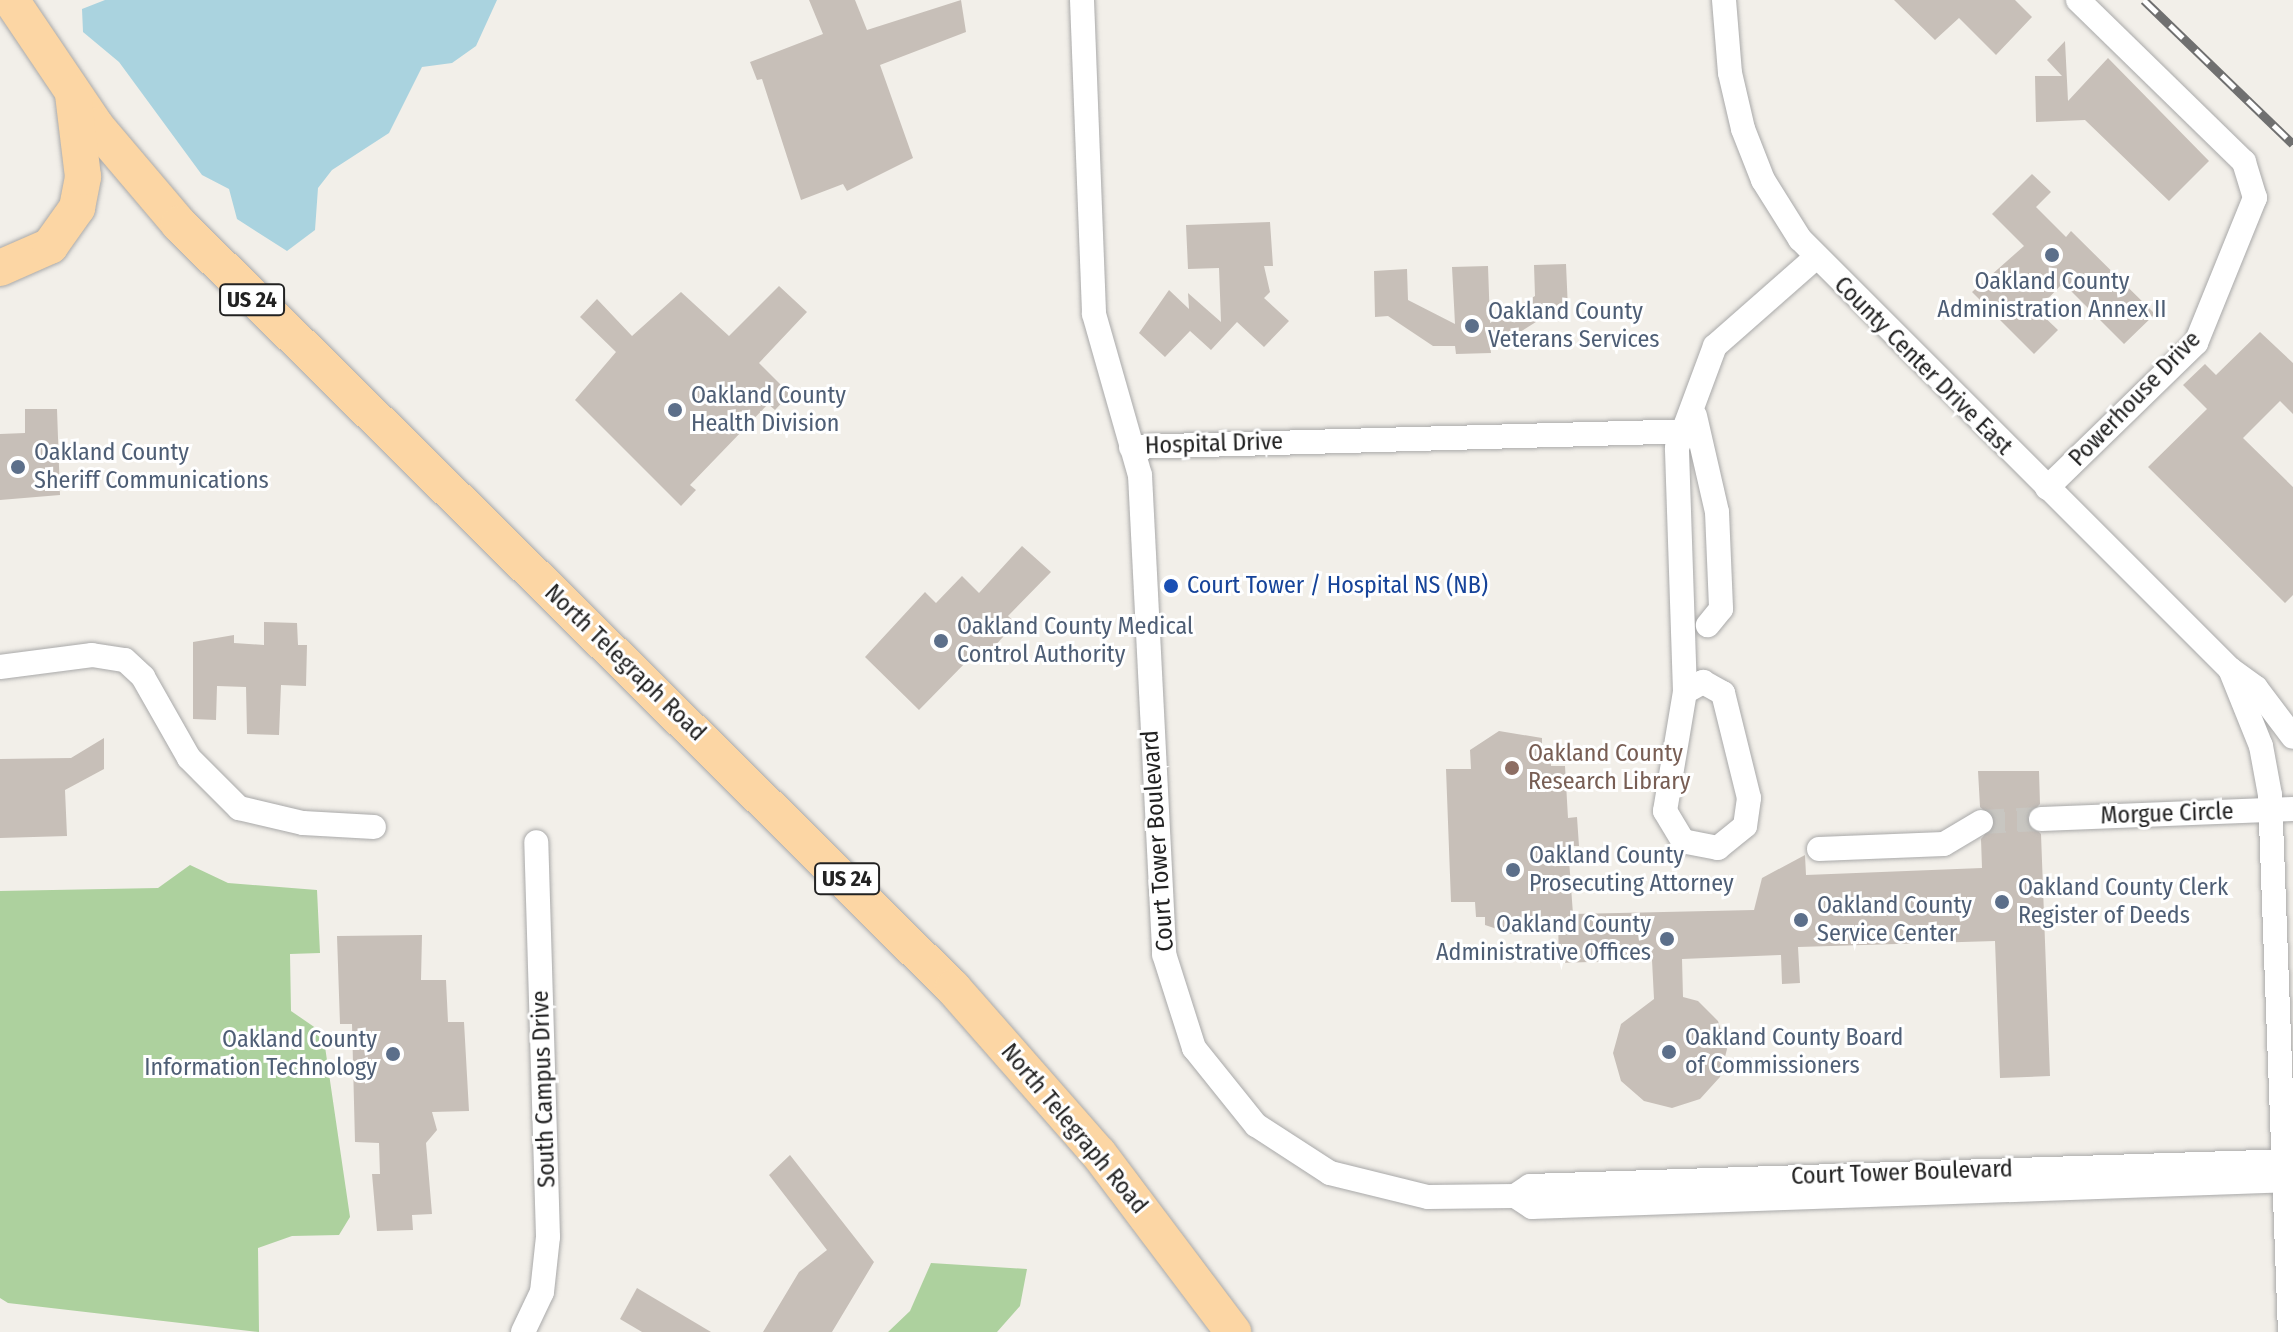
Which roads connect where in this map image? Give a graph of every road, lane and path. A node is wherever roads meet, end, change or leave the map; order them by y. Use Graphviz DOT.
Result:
graph roads {
  1 [pos="11,0"];
  2 [pos="1082,0"];
  3 [pos="1724,0"];
  4 [pos="2078,0"];
  5 [pos="73,94"];
  6 [pos="1815,258"];
  7 [pos="0,268"];
  8 [pos="1692,424"];
  9 [pos="1131,447"];
  10 [pos="2047,488"];
  11 [pos="1696,625"];
  12 [pos="0,667"];
  13 [pos="2230,669"];
  14 [pos="1685,692"];
  15 [pos="2293,737"];
  16 [pos="2282,810"];
  17 [pos="2041,819"];
  18 [pos="1981,822"];
  19 [pos="374,827"];
  20 [pos="536,842"];
  21 [pos="1819,849"];
  22 [pos="2285,954"];
  23 [pos="2289,1170"];
  24 [pos="523,1332"];
  25 [pos="1233,1332"];
  26 [pos="2290,1332"];
  1 -- 5 [label="main road, North Telegraph Road / US 24"];
  2 -- 9 [label="street, Hospital Drive"];
  3 -- 6 [label="street, County Center Drive East"];
  4 -- 10 [label="street, Powerhouse Drive"];
  5 -- 7 [label="main road"];
  5 -- 25 [label="main road, North Telegraph Road / US 24"];
  6 -- 8 [label="street"];
  6 -- 10 [label="street, County Center Drive East"];
  8 -- 9 [label="street, Hospital Drive"];
  8 -- 11 [label="street"];
  8 -- 11 [label="street"];
  9 -- 23 [label="street, Court Tower Boulevard"];
  10 -- 13 [label="street, County Center Drive East"];
  11 -- 14 [label="street"];
  12 -- 19 [label="street"];
  13 -- 15 [label="street, County Center Drive East"];
  13 -- 16 [label="street, County Center Drive East"];
  14 -- 14 [label="street"];
  16 -- 17 [label="street, Morgue Circle"];
  16 -- 22 [label="street, County Center Drive East"];
  18 -- 21 [label="street"];
  20 -- 24 [label="street, South Campus Drive"];
  22 -- 23 [label="street, County Center Drive East"];
  23 -- 26 [label="street, County Center Drive East"];
}
